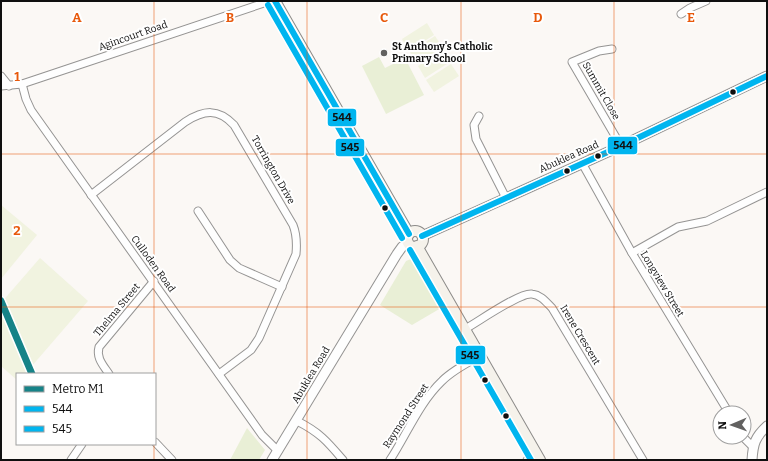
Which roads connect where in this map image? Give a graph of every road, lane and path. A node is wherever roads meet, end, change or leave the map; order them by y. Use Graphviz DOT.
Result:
graph roads {
  1 [pos="270,1"];
  2 [pos="274,1"];
  3 [pos="706,1"];
  4 [pos="681,14"];
  5 [pos="612,49"];
  6 [pos="1,76"];
  7 [pos="767,76"];
  8 [pos="22,84"];
  9 [pos="5,86"];
  10 [pos="479,116"];
  11 [pos="621,146"];
  12 [pos="582,163"];
  13 [pos="767,192"];
  14 [pos="90,194"];
  15 [pos="506,198"];
  16 [pos="198,211"];
  17 [pos="422,236"];
  18 [pos="411,241"];
  19 [pos="632,253"];
  20 [pos="154,281"];
  21 [pos="282,287"];
  22 [pos="465,329"];
  23 [pos="480,356"];
  24 [pos="108,373"];
  25 [pos="219,374"];
  26 [pos="724,405"];
  27 [pos="297,421"];
  28 [pos="767,426"];
  29 [pos="156,443"];
  30 [pos="81,445"];
  31 [pos="752,446"];
  32 [pos="278,451"];
  33 [pos="538,456"];
  34 [pos="71,460"];
  35 [pos="172,460"];
  36 [pos="272,460"];
  37 [pos="343,460"];
  38 [pos="390,460"];
  39 [pos="527,460"];
  40 [pos="643,460"];
  41 [pos="752,460"];
  1 -- 8 [label="street, Agincourt Road"];
  2 -- 18 [label="main road"];
  3 -- 4 [label="street"];
  5 -- 11 [label="street, Summit Close"];
  6 -- 9 [label="street"];
  7 -- 11 [label="street, Abuklea Road"];
  8 -- 9 [label="street, Agincourt Road"];
  8 -- 14 [label="street, Culloden Road"];
  10 -- 15 [label="street"];
  11 -- 12 [label="street, Abuklea Road"];
  12 -- 15 [label="street, Abuklea Road"];
  12 -- 19 [label="street, Longview Street"];
  13 -- 19 [label="street"];
  14 -- 20 [label="street, Culloden Road"];
  14 -- 21 [label="street, Torrington Drive"];
  15 -- 17 [label="street, Abuklea Road"];
  16 -- 21 [label="street"];
  17 -- 18 [label="main road"];
  18 -- 22 [label="main road"];
  18 -- 27 [label="street, Abuklea Road"];
  19 -- 26 [label="street, Longview Street"];
  20 -- 24 [label="street, Thelma Street"];
  20 -- 25 [label="street, Culloden Road"];
  21 -- 25 [label="street, Torrington Drive"];
  22 -- 23 [label="main road"];
  22 -- 40 [label="street, Irene Crescent"];
  23 -- 33 [label="main road"];
  23 -- 38 [label="street, Raymond Street"];
  25 -- 32 [label="street, Culloden Road"];
  27 -- 32 [label="street, Abuklea Road"];
  27 -- 37 [label="street"];
  28 -- 31 [label="street"];
  29 -- 35 [label="street"];
  30 -- 34 [label="street"];
  31 -- 41 [label="street"];
  32 -- 36 [label="street, Abuklea Road"];
  33 -- 39 [label="street"];
}
